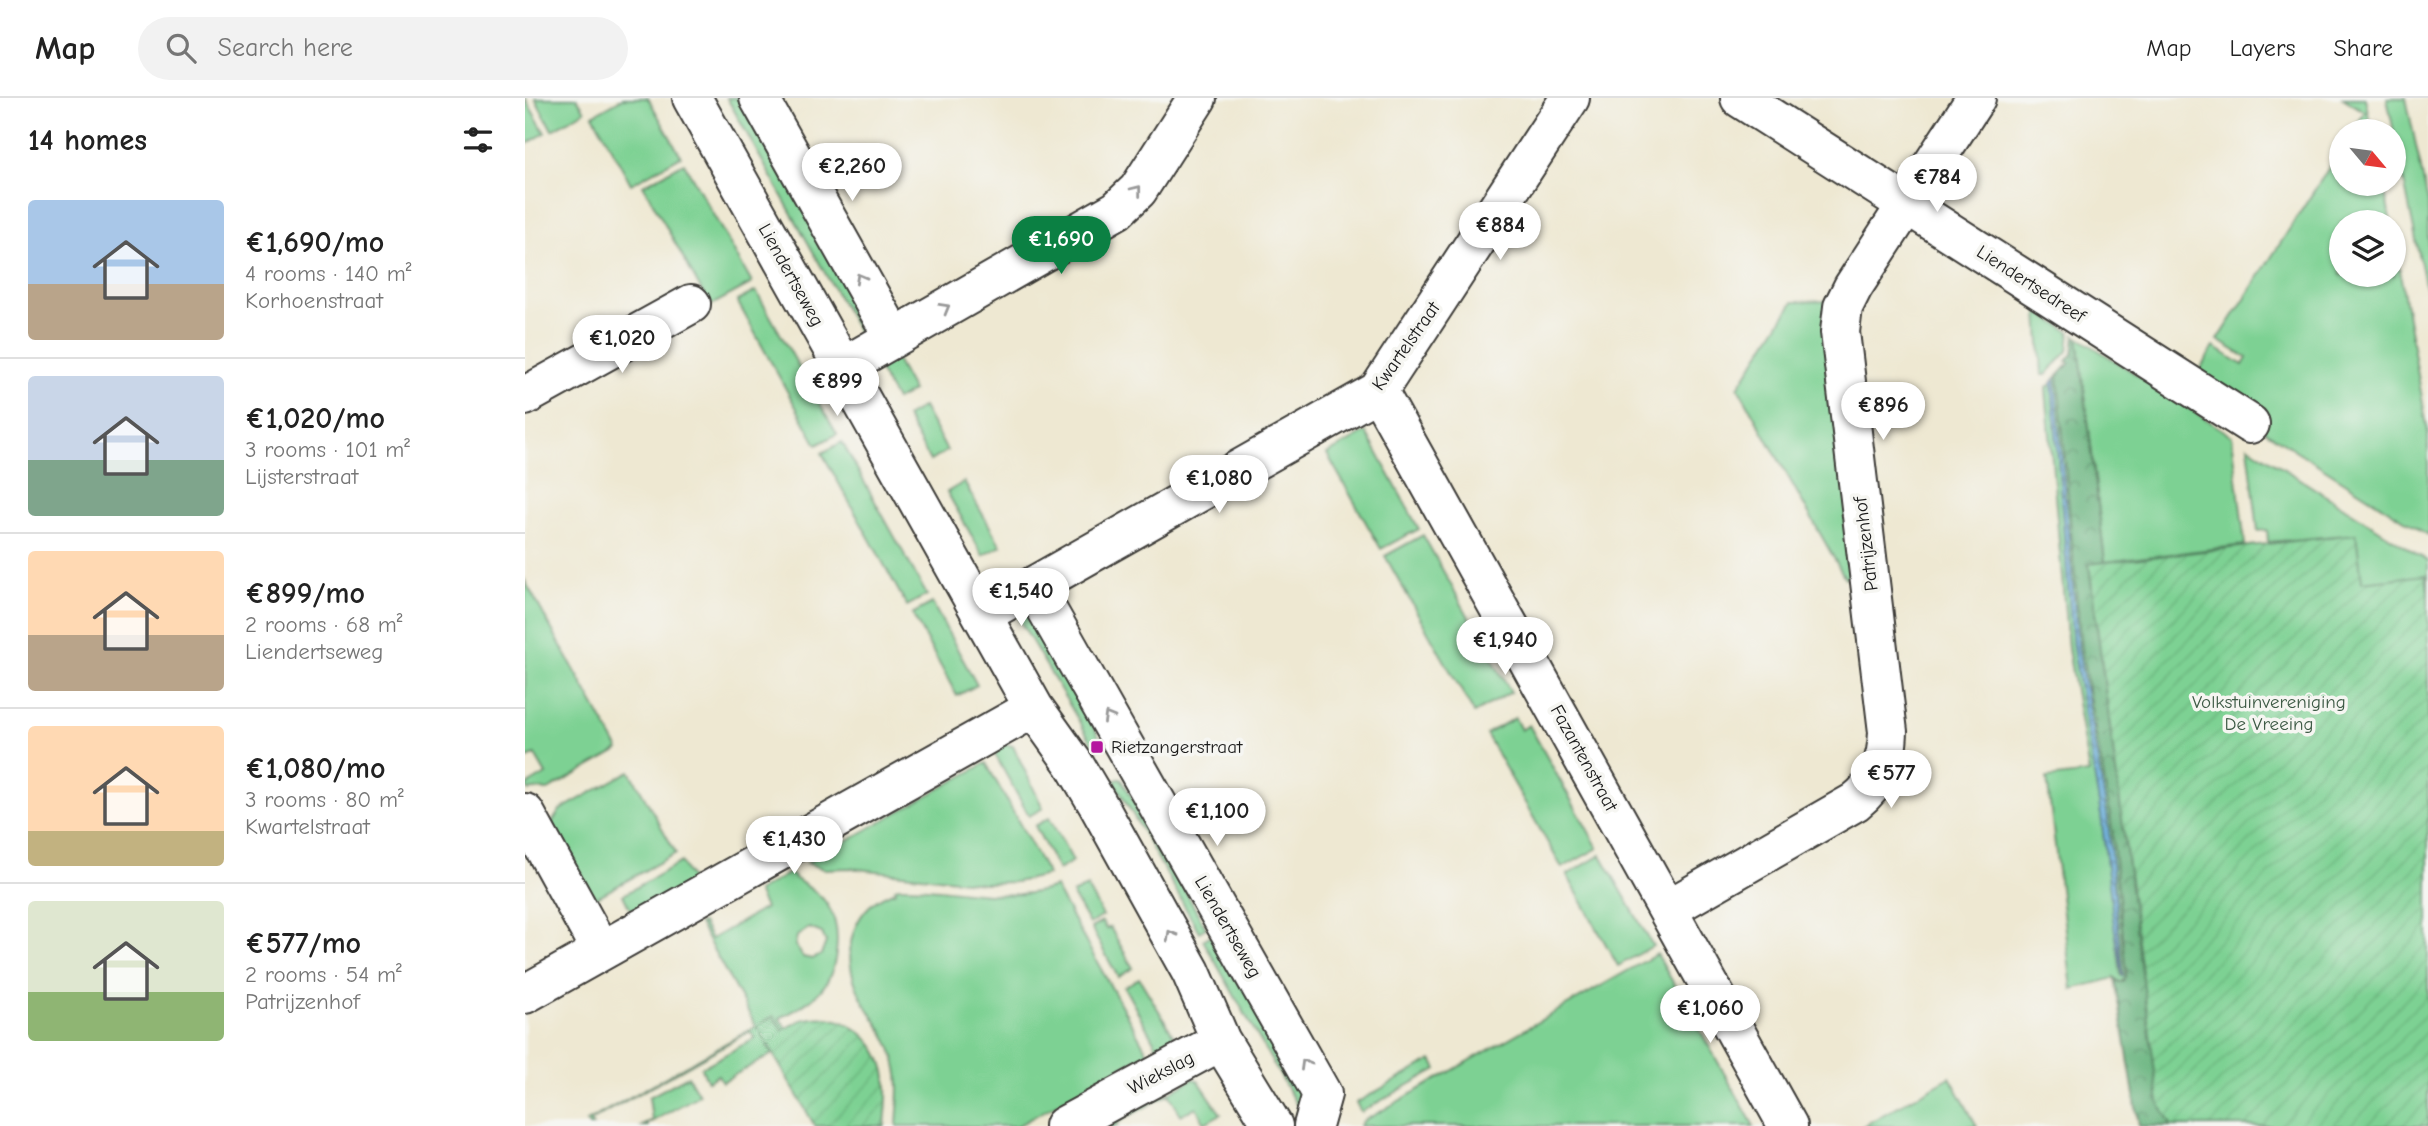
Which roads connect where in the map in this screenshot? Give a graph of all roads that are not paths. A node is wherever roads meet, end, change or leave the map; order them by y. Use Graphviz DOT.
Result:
graph roads {
  1 [pos="692,98"];
  2 [pos="759,98"];
  3 [pos="1197,98"];
  4 [pos="1570,98"];
  5 [pos="1740,98"];
  6 [pos="1976,98"];
  7 [pos="1908,205"];
  8 [pos="691,304"];
  9 [pos="894,338"];
  10 [pos="843,367"];
  11 [pos="1378,391"];
  12 [pos="525,396"];
  13 [pos="2251,425"];
  14 [pos="1031,588"];
  15 [pos="982,615"];
  16 [pos="1034,708"];
  17 [pos="525,813"];
  18 [pos="1668,909"];
  19 [pos="601,951"];
  20 [pos="525,994"];
  21 [pos="1221,1041"];
  22 [pos="1064,1126"];
  23 [pos="1273,1126"];
  24 [pos="1313,1126"];
  25 [pos="1788,1126"];
  1 -- 10 [label="street, Liendertseweg"];
  9 -- 2 [label="street, one-way"];
  9 -- 3 [label="street, one-way"];
  4 -- 11 [label="street, Kwartelstraat"];
  5 -- 7 [label="street, Liendertsedreef"];
  6 -- 7 [label="street, Patrijzenhof"];
  7 -- 13 [label="street, Liendertsedreef"];
  7 -- 18 [label="street, Patrijzenhof"];
  8 -- 12 [label="street"];
  9 -- 10 [label="street"];
  10 -- 15 [label="street, Liendertseweg"];
  11 -- 14 [label="street, Kwartelstraat"];
  11 -- 18 [label="street, Fazantenstraat"];
  14 -- 15 [label="street, Kwartelstraat"];
  24 -- 14 [label="street, Liendertseweg, one-way"];
  15 -- 16 [label="street, Liendertseweg"];
  16 -- 19 [label="street"];
  16 -- 21 [label="street, Liendertseweg"];
  17 -- 19 [label="street"];
  18 -- 25 [label="street, Fazantenstraat"];
  19 -- 20 [label="street"];
  21 -- 22 [label="street, Wiekslag"];
  21 -- 23 [label="street, Liendertseweg"];
}
